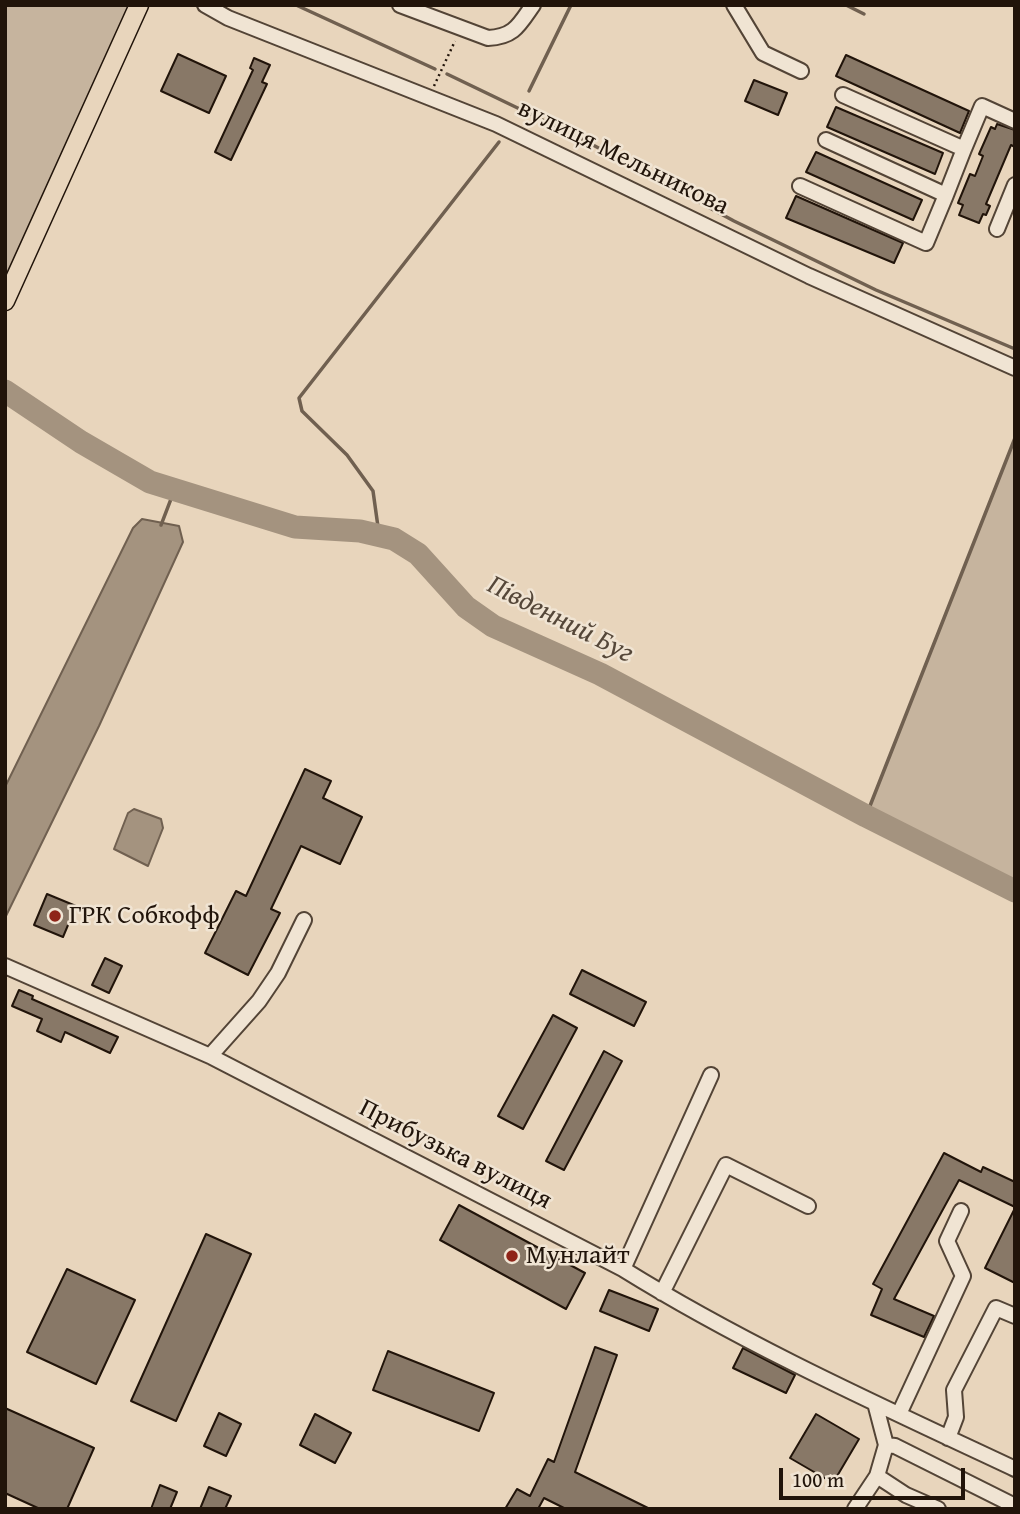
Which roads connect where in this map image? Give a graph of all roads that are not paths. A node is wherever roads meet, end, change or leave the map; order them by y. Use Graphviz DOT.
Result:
graph roads {
  1 [pos="139,5"];
  2 [pos="205,5"];
  3 [pos="400,5"];
  4 [pos="533,5"];
  5 [pos="734,5"];
  6 [pos="802,71"];
  7 [pos="843,95"];
  8 [pos="1015,121"];
  9 [pos="826,140"];
  10 [pos="964,149"];
  11 [pos="1015,185"];
  12 [pos="800,187"];
  13 [pos="946,195"];
  14 [pos="997,229"];
  15 [pos="5,301"];
  16 [pos="1015,368"];
  17 [pos="304,920"];
  18 [pos="5,966"];
  19 [pos="210,1056"];
  20 [pos="711,1075"];
  21 [pos="808,1206"];
  22 [pos="961,1211"];
  23 [pos="624,1269"];
  24 [pos="662,1293"];
  25 [pos="1015,1316"];
  26 [pos="875,1404"];
  27 [pos="899,1414"];
  28 [pos="948,1438"];
  29 [pos="886,1445"];
  30 [pos="1015,1469"];
  31 [pos="877,1476"];
  32 [pos="906,1495"];
  33 [pos="1015,1506"];
  34 [pos="855,1509"];
  35 [pos="897,1509"];
  36 [pos="938,1509"];
  1 -- 15 [label="main road"];
  2 -- 16 [label="street, вулиця Мельникова"];
  3 -- 4 [label="street"];
  5 -- 6 [label="street"];
  7 -- 10 [label="street"];
  8 -- 10 [label="street"];
  9 -- 13 [label="street"];
  10 -- 13 [label="street"];
  11 -- 14 [label="street"];
  12 -- 13 [label="street"];
  17 -- 19 [label="street"];
  18 -- 19 [label="street, Прибузька вулиця"];
  19 -- 23 [label="street, Прибузька вулиця"];
  20 -- 23 [label="street"];
  21 -- 24 [label="street"];
  22 -- 27 [label="street"];
  23 -- 24 [label="street, Прибузька вулиця"];
  24 -- 26 [label="street, Прибузька вулиця"];
  25 -- 28 [label="street"];
  26 -- 27 [label="street, Прибузька вулиця"];
  26 -- 29 [label="street"];
  27 -- 28 [label="street, Прибузька вулиця"];
  28 -- 30 [label="street, Прибузька вулиця"];
  29 -- 31 [label="street"];
  29 -- 33 [label="street"];
  31 -- 32 [label="street"];
  31 -- 34 [label="street"];
  32 -- 35 [label="street"];
  32 -- 36 [label="street"];
}
